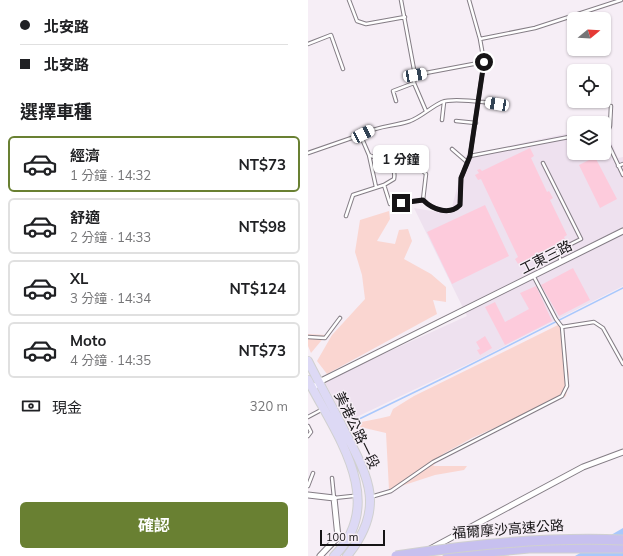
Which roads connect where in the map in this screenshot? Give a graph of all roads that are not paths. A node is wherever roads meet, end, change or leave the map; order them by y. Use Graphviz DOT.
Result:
graph roads {
  1 [pos="350,0"];
  2 [pos="401,0"];
  3 [pos="469,0"];
  4 [pos="621,0"];
  5 [pos="405,17"];
  6 [pos="480,39"];
  7 [pos="308,44"];
  8 [pos="484,62"];
  9 [pos="343,69"];
  10 [pos="415,75"];
  11 [pos="414,83"];
  12 [pos="396,101"];
  13 [pos="444,101"];
  14 [pos="479,101"];
  15 [pos="497,104"];
  16 [pos="426,111"];
  17 [pos="442,120"];
  18 [pos="456,121"];
  19 [pos="476,123"];
  20 [pos="363,134"];
  21 [pos="567,137"];
  22 [pos="452,150"];
  23 [pos="611,150"];
  24 [pos="308,153"];
  25 [pos="391,154"];
  26 [pos="369,156"];
  27 [pos="470,156"];
  28 [pos="418,161"];
  29 [pos="388,162"];
  30 [pos="467,162"];
  31 [pos="543,163"];
  32 [pos="623,164"];
  33 [pos="618,166"];
  34 [pos="623,175"];
  35 [pos="384,185"];
  36 [pos="376,188"];
  37 [pos="423,200"];
  38 [pos="346,216"];
  39 [pos="623,231"];
  40 [pos="562,263"];
  41 [pos="534,277"];
  42 [pos="340,318"];
  43 [pos="562,326"];
  44 [pos="308,337"];
  45 [pos="308,361"];
  46 [pos="623,364"];
  47 [pos="308,380"];
  48 [pos="319,382"];
  49 [pos="313,389"];
  50 [pos="327,407"];
  51 [pos="308,417"];
  52 [pos="308,426"];
  53 [pos="308,436"];
  54 [pos="623,452"];
  55 [pos="313,473"];
  56 [pos="332,478"];
  57 [pos="308,486"];
  58 [pos="308,494"];
  59 [pos="353,496"];
  60 [pos="374,496"];
  61 [pos="334,498"];
  62 [pos="623,540"];
  63 [pos="623,548"];
  64 [pos="320,556"];
  65 [pos="334,556"];
  66 [pos="347,556"];
  67 [pos="396,556"];
  68 [pos="414,556"];
  69 [pos="448,556"];
  1 -- 5 [label="lane"];
  2 -- 5 [label="lane"];
  3 -- 6 [label="lane"];
  4 -- 6 [label="lane"];
  5 -- 10 [label="lane"];
  6 -- 8 [label="lane"];
  7 -- 9 [label="lane"];
  8 -- 10 [label="lane"];
  8 -- 14 [label="lane"];
  10 -- 11 [label="lane"];
  11 -- 12 [label="lane"];
  11 -- 16 [label="lane"];
  13 -- 14 [label="lane"];
  13 -- 16 [label="lane"];
  13 -- 17 [label="lane"];
  14 -- 15 [label="lane"];
  14 -- 19 [label="lane"];
  16 -- 20 [label="lane"];
  18 -- 19 [label="lane"];
  19 -- 27 [label="lane"];
  20 -- 24 [label="lane"];
  20 -- 26 [label="lane"];
  21 -- 27 [label="lane"];
  22 -- 30 [label="lane"];
  23 -- 33 [label="lane"];
  25 -- 29 [label="lane"];
  26 -- 29 [label="lane"];
  26 -- 36 [label="lane"];
  27 -- 30 [label="lane"];
  28 -- 37 [label="lane"];
  29 -- 35 [label="lane"];
  30 -- 37 [label="lane"];
  31 -- 40 [label="lane"];
  32 -- 33 [label="lane"];
  33 -- 34 [label="lane"];
  35 -- 36 [label="lane"];
  35 -- 37 [label="lane"];
  36 -- 38 [label="lane"];
  39 -- 40 [label="street, 工東三路"];
  40 -- 41 [label="street, 工東三路"];
  41 -- 43 [label="lane"];
  41 -- 48 [label="street, 工東三路"];
  42 -- 44 [label="lane"];
  43 -- 46 [label="lane"];
  43 -- 60 [label="lane"];
  45 -- 48 [label="main road, 美港公路一段"];
  47 -- 49 [label="main road, 美港公路一段"];
  48 -- 49 [label="street"];
  48 -- 50 [label="main road, 美港公路一段"];
  49 -- 50 [label="main road, 美港公路一段"];
  50 -- 51 [label="lane"];
  50 -- 65 [label="main road, 美港公路一段"];
  50 -- 66 [label="main road, 美港公路一段"];
  52 -- 53 [label="lane"];
  54 -- 68 [label="street"];
  55 -- 57 [label="lane"];
  56 -- 61 [label="lane"];
  58 -- 61 [label="street"];
  59 -- 61 [label="lane"];
  61 -- 64 [label="street"];
  62 -- 67 [label="highway, 福爾摩沙高速公路, bridge"];
  63 -- 69 [label="highway, 福爾摩沙高速公路"];
}
